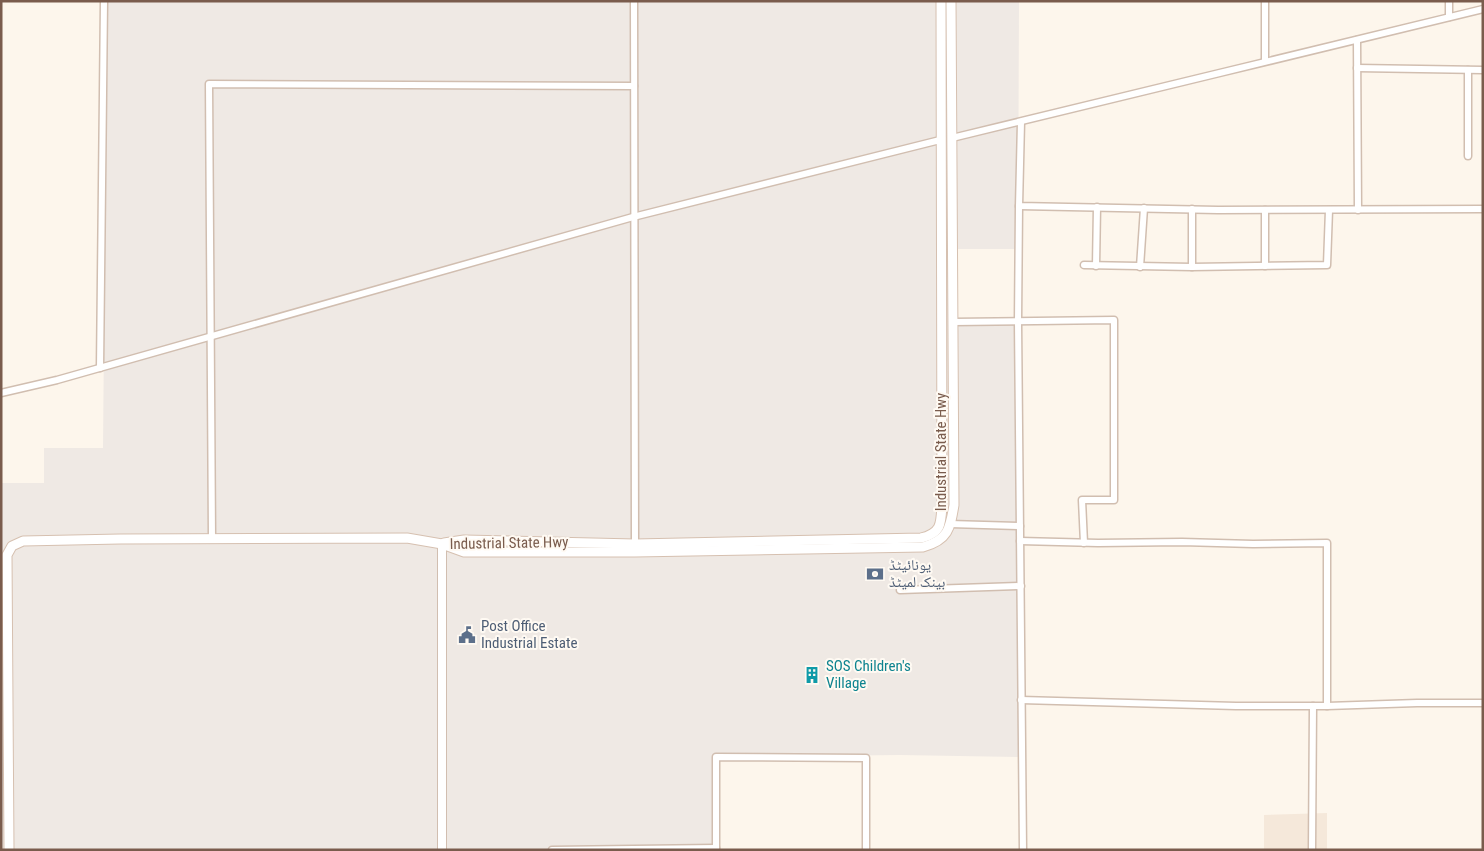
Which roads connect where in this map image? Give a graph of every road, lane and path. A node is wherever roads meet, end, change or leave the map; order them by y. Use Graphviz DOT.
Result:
graph roads {
  1 [pos="104,1"];
  2 [pos="634,1"];
  3 [pos="940,1"];
  4 [pos="952,1"];
  5 [pos="1265,1"];
  6 [pos="1449,1"];
  7 [pos="1483,9"];
  8 [pos="1449,17"];
  9 [pos="1357,40"];
  10 [pos="1265,60"];
  11 [pos="1357,68"];
  12 [pos="1468,70"];
  13 [pos="1483,70"];
  14 [pos="940,82"];
  15 [pos="952,82"];
  16 [pos="634,86"];
  17 [pos="1021,122"];
  18 [pos="952,138"];
  19 [pos="940,140"];
  20 [pos="1468,156"];
  21 [pos="940,194"];
  22 [pos="953,194"];
  23 [pos="1019,206"];
  24 [pos="1097,208"];
  25 [pos="1144,208"];
  26 [pos="1192,209"];
  27 [pos="1483,209"];
  28 [pos="1265,210"];
  29 [pos="1329,210"];
  30 [pos="1358,210"];
  31 [pos="635,217"];
  32 [pos="1084,265"];
  33 [pos="1096,266"];
  34 [pos="1265,266"];
  35 [pos="1140,267"];
  36 [pos="1192,267"];
  37 [pos="953,322"];
  38 [pos="1018,322"];
  39 [pos="209,336"];
  40 [pos="100,368"];
  41 [pos="1,393"];
  42 [pos="950,524"];
  43 [pos="1020,526"];
  44 [pos="212,539"];
  45 [pos="1020,540"];
  46 [pos="1084,543"];
  47 [pos="442,544"];
  48 [pos="635,548"];
  49 [pos="1021,586"];
  50 [pos="900,590"];
  51 [pos="1021,700"];
  52 [pos="1483,703"];
  53 [pos="1313,706"];
  54 [pos="1327,706"];
  55 [pos="716,849"];
  56 [pos="9,850"];
  57 [pos="442,850"];
  58 [pos="552,850"];
  59 [pos="866,850"];
  60 [pos="1023,850"];
  61 [pos="1312,850"];
  1 -- 40 [label="street"];
  2 -- 16 [label="street"];
  3 -- 14 [label="main road, Industrial State Hwy"];
  4 -- 15 [label="main road, Industrial State Hwy"];
  5 -- 10 [label="street"];
  6 -- 8 [label="street"];
  7 -- 8 [label="street"];
  8 -- 9 [label="street"];
  9 -- 10 [label="street"];
  9 -- 11 [label="street"];
  10 -- 17 [label="street"];
  11 -- 12 [label="street"];
  11 -- 30 [label="street"];
  12 -- 13 [label="street"];
  12 -- 20 [label="street"];
  14 -- 15 [label="main road"];
  14 -- 19 [label="main road, Industrial State Hwy"];
  15 -- 18 [label="main road, Industrial State Hwy"];
  16 -- 31 [label="street"];
  16 -- 39 [label="street"];
  17 -- 18 [label="street"];
  17 -- 23 [label="street"];
  18 -- 22 [label="main road, Industrial State Hwy"];
  19 -- 21 [label="main road, Industrial State Hwy"];
  19 -- 31 [label="street"];
  21 -- 22 [label="main road"];
  21 -- 48 [label="main road, Industrial State Hwy"];
  22 -- 37 [label="main road, Industrial State Hwy"];
  23 -- 24 [label="street"];
  23 -- 38 [label="street"];
  24 -- 25 [label="street"];
  24 -- 33 [label="street"];
  25 -- 26 [label="street"];
  25 -- 35 [label="street"];
  26 -- 28 [label="street"];
  26 -- 36 [label="street"];
  27 -- 30 [label="street"];
  28 -- 29 [label="street"];
  28 -- 34 [label="street"];
  29 -- 30 [label="street"];
  29 -- 34 [label="street"];
  31 -- 39 [label="street"];
  31 -- 48 [label="street"];
  32 -- 33 [label="street"];
  33 -- 35 [label="street"];
  34 -- 36 [label="street"];
  35 -- 36 [label="street"];
  37 -- 38 [label="street"];
  37 -- 42 [label="main road, Industrial State Hwy"];
  38 -- 43 [label="street"];
  38 -- 46 [label="street"];
  39 -- 40 [label="street"];
  39 -- 44 [label="street"];
  40 -- 41 [label="street"];
  42 -- 43 [label="street"];
  42 -- 48 [label="main road, Industrial State Hwy"];
  43 -- 45 [label="street"];
  44 -- 47 [label="main road, Industrial State Hwy"];
  44 -- 56 [label="main road, Industrial State Hwy"];
  45 -- 46 [label="street"];
  45 -- 49 [label="street"];
  46 -- 54 [label="street"];
  47 -- 48 [label="main road, Industrial State Hwy"];
  47 -- 57 [label="street"];
  49 -- 50 [label="street"];
  49 -- 51 [label="street"];
  51 -- 53 [label="street"];
  51 -- 60 [label="street"];
  52 -- 54 [label="street"];
  53 -- 54 [label="street"];
  53 -- 61 [label="street"];
  55 -- 58 [label="street"];
  55 -- 59 [label="street"];
}
